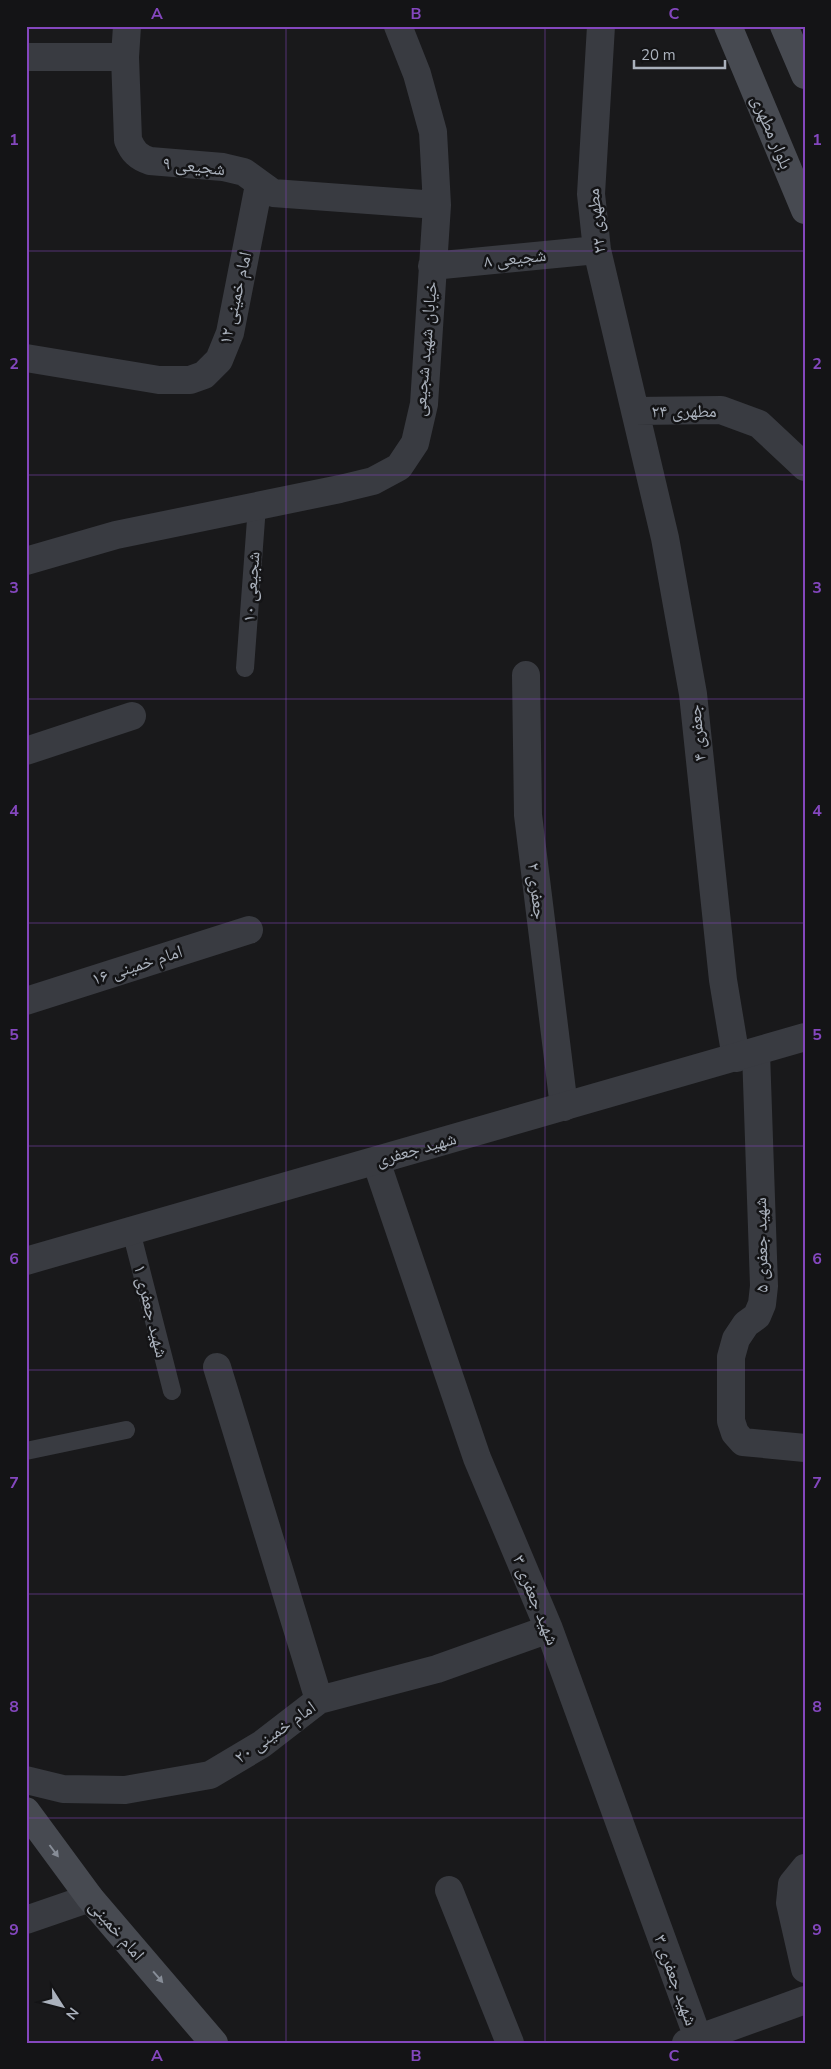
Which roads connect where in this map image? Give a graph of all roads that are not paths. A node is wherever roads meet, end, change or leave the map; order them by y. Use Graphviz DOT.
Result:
graph roads {
  1 [pos="127,26"];
  2 [pos="398,26"];
  3 [pos="601,26"];
  4 [pos="728,26"];
  5 [pos="784,26"];
  6 [pos="26,57"];
  7 [pos="125,57"];
  8 [pos="805,75"];
  9 [pos="259,185"];
  10 [pos="436,205"];
  11 [pos="805,210"];
  12 [pos="597,250"];
  13 [pos="432,266"];
  14 [pos="26,358"];
  15 [pos="635,411"];
  16 [pos="805,467"];
  17 [pos="257,506"];
  18 [pos="26,561"];
  19 [pos="245,668"];
  20 [pos="526,675"];
  21 [pos="132,716"];
  22 [pos="26,751"];
  23 [pos="249,930"];
  24 [pos="26,1001"];
  25 [pos="805,1037"];
  26 [pos="746,1055"];
  27 [pos="564,1107"];
  28 [pos="376,1161"];
  29 [pos="131,1231"];
  30 [pos="26,1261"];
  31 [pos="217,1367"];
  32 [pos="172,1391"];
  33 [pos="126,1430"];
  34 [pos="805,1448"];
  35 [pos="26,1451"];
  36 [pos="549,1629"];
  37 [pos="318,1700"];
  38 [pos="26,1780"];
  39 [pos="26,1811"];
  40 [pos="805,1868"];
  41 [pos="450,1890"];
  42 [pos="90,1898"];
  43 [pos="26,1920"];
  44 [pos="805,1969"];
  45 [pos="805,2000"];
  46 [pos="692,2040"];
  47 [pos="214,2043"];
  48 [pos="510,2043"];
  1 -- 7 [label="street, شجیعی ۹"];
  2 -- 10 [label="street, خیابان شهید شجیعی"];
  3 -- 12 [label="street, مطهری ۲۲"];
  4 -- 11 [label="main road, بلوار مطهری"];
  5 -- 8 [label="main road"];
  6 -- 7 [label="street"];
  7 -- 9 [label="street, شجیعی ۹"];
  9 -- 10 [label="street, شجیعی ۹"];
  9 -- 14 [label="street, امام خمینی ۱۲"];
  10 -- 13 [label="street, خیابان شهید شجیعی"];
  12 -- 13 [label="street, شجیعی ۸"];
  12 -- 15 [label="street, مطهری ۲۲"];
  13 -- 17 [label="street, خیابان شهید شجیعی"];
  15 -- 16 [label="street, مطهری ۲۴"];
  15 -- 26 [label="street, جعفری ۴"];
  17 -- 18 [label="street, خیابان شهید شجیعی"];
  17 -- 19 [label="lane, شجیعی ۱۰"];
  20 -- 27 [label="street, جعفری ۲"];
  21 -- 22 [label="street"];
  23 -- 24 [label="street, امام خمینی ۱۶"];
  25 -- 26 [label="street, شهید جعفری"];
  26 -- 27 [label="street, شهید جعفری"];
  26 -- 34 [label="street, شهید جعفری ۵"];
  27 -- 28 [label="street, شهید جعفری"];
  28 -- 29 [label="street, شهید جعفری"];
  28 -- 36 [label="street, شهید جعفری ۳"];
  29 -- 30 [label="street, شهید جعفری"];
  29 -- 32 [label="lane, شهید جعفری ۱"];
  31 -- 37 [label="street"];
  33 -- 35 [label="lane"];
  36 -- 37 [label="street, امام خمینی ۲۰"];
  36 -- 46 [label="street, شهید جعفری ۳"];
  37 -- 38 [label="street, امام خمینی ۲۰"];
  39 -- 42 [label="main road, امام خمینی, one-way"];
  40 -- 44 [label="street"];
  41 -- 48 [label="street"];
  42 -- 43 [label="street"];
  42 -- 47 [label="main road, امام خمینی, one-way"];
  45 -- 46 [label="street"];
}
